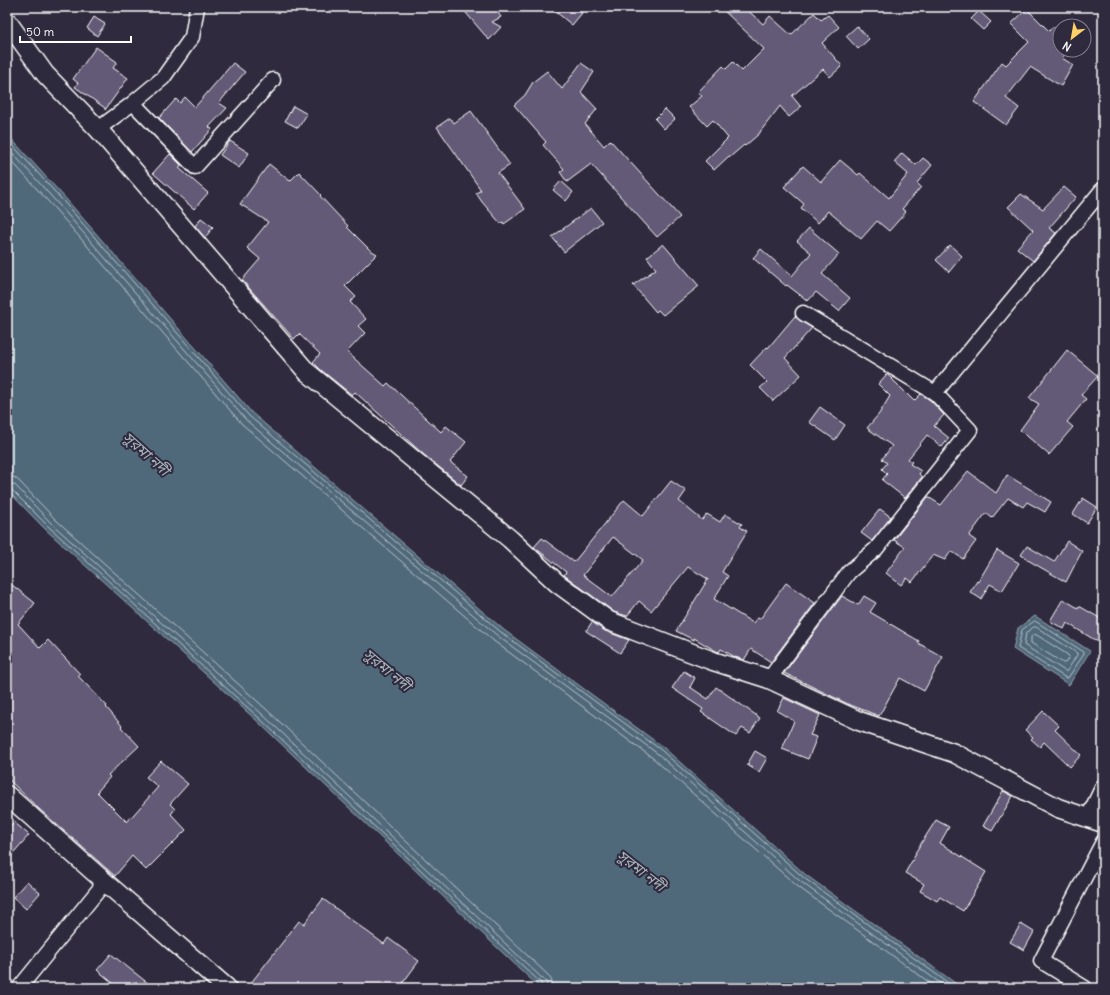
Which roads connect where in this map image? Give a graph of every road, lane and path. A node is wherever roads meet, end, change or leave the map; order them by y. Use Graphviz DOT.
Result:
graph roads {
  1 [pos="198,7"];
  2 [pos="7,21"];
  3 [pos="273,80"];
  4 [pos="133,103"];
  5 [pos="98,129"];
  6 [pos="1103,189"];
  7 [pos="803,313"];
  8 [pos="935,393"];
  9 [pos="769,680"];
  10 [pos="1103,786"];
  11 [pos="7,795"];
  12 [pos="1096,820"];
  13 [pos="1103,842"];
  14 [pos="105,882"];
  15 [pos="19,988"];
  16 [pos="227,988"];
  17 [pos="1085,988"];
  1 -- 4 [label="street"];
  2 -- 5 [label="street"];
  3 -- 4 [label="street"];
  4 -- 5 [label="street"];
  5 -- 9 [label="street"];
  6 -- 8 [label="street"];
  7 -- 8 [label="street"];
  8 -- 9 [label="street"];
  9 -- 12 [label="street"];
  10 -- 12 [label="street"];
  11 -- 14 [label="street"];
  13 -- 17 [label="street"];
  14 -- 15 [label="street"];
  14 -- 16 [label="street"];
}
